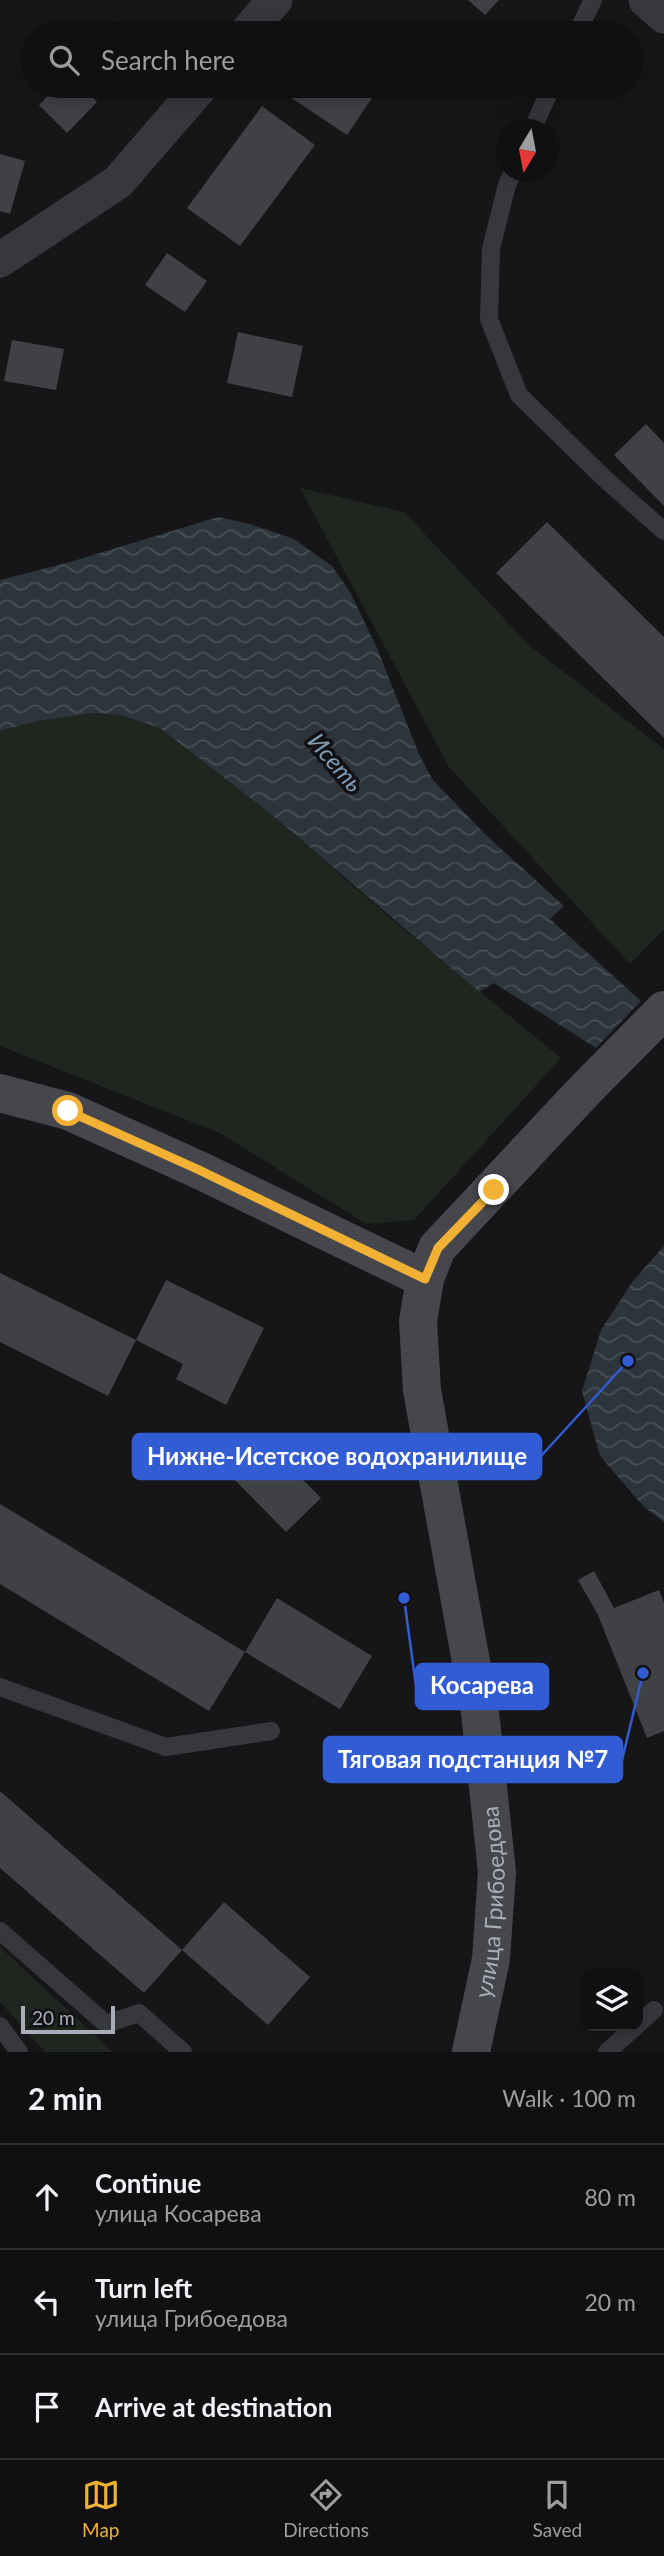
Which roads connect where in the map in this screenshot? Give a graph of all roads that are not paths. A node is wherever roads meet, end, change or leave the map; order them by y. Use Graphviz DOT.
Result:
graph roads {
  1 [pos="275,0"];
  2 [pos="593,0"];
  3 [pos="646,0"];
  4 [pos="664,16"];
  5 [pos="257,21"];
  6 [pos="583,21"];
  7 [pos="191,98"];
  8 [pos="547,98"];
  9 [pos="537,119"];
  10 [pos="508,182"];
  11 [pos="0,260"];
  12 [pos="664,531"];
  13 [pos="664,1010"];
  14 [pos="0,1093"];
  15 [pos="425,1279"];
  16 [pos="0,1687"];
  17 [pos="271,1731"];
  18 [pos="0,1931"];
  19 [pos="654,2010"];
  20 [pos="643,2020"];
  21 [pos="0,2026"];
  22 [pos="630,2031"];
  23 [pos="19,2052"];
  24 [pos="183,2052"];
  25 [pos="471,2052"];
  26 [pos="607,2052"];
  1 -- 5 [label="street"];
  2 -- 6 [label="lane"];
  3 -- 4 [label="street"];
  7 -- 11 [label="street"];
  8 -- 9 [label="lane"];
  10 -- 12 [label="lane"];
  13 -- 15 [label="main road, улица Грибоедова"];
  14 -- 15 [label="main road"];
  15 -- 25 [label="main road, улица Грибоедова"];
  16 -- 17 [label="lane"];
  18 -- 24 [label="lane"];
  19 -- 20 [label="lane"];
  21 -- 23 [label="lane"];
  22 -- 26 [label="lane"];
}
